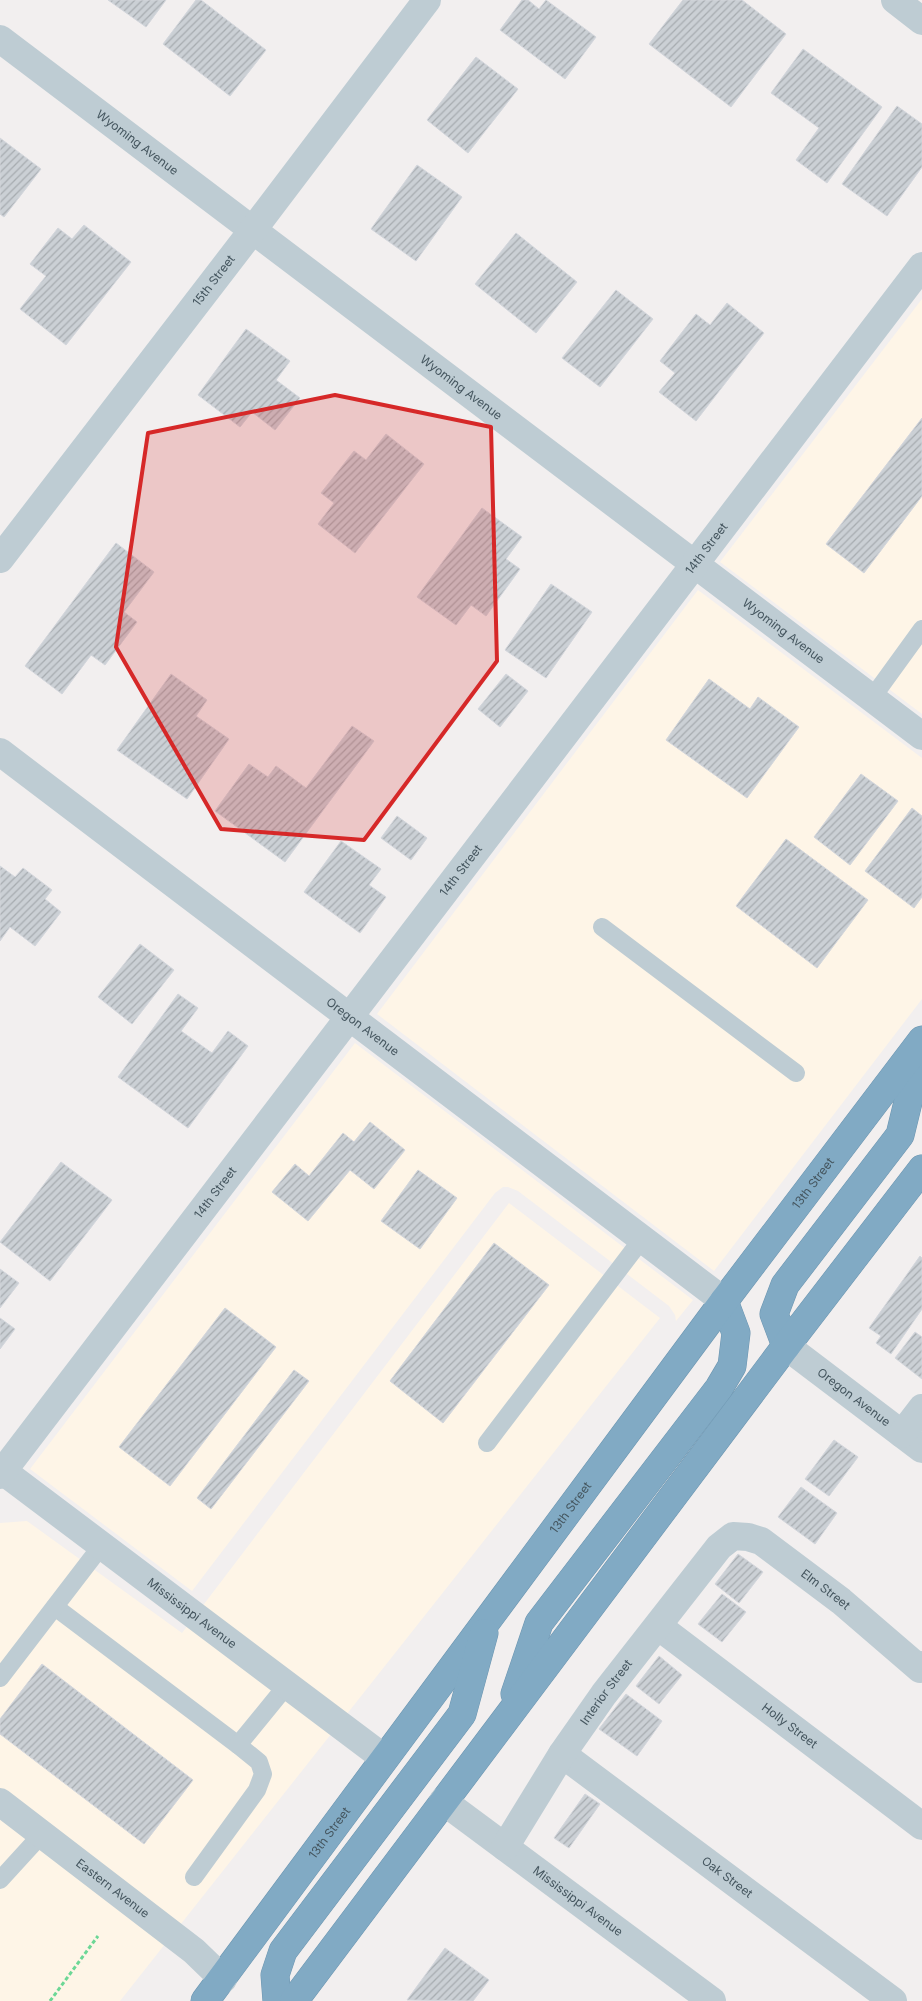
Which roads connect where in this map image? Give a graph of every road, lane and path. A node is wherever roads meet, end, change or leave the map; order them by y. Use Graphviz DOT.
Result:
graph roads {
  1 [pos="427,0"];
  2 [pos="894,0"];
  3 [pos="922,21"];
  4 [pos="0,39"];
  5 [pos="252,231"];
  6 [pos="922,266"];
  7 [pos="0,559"];
  8 [pos="693,564"];
  9 [pos="922,629"];
  10 [pos="872,698"];
  11 [pos="922,736"];
  12 [pos="0,752"];
  13 [pos="602,927"];
  14 [pos="350,1016"];
  15 [pos="922,1040"];
  16 [pos="922,1045"];
  17 [pos="796,1073"];
  18 [pos="922,1169"];
  19 [pos="642,1239"];
  20 [pos="724,1301"];
  21 [pos="786,1346"];
  22 [pos="922,1408"];
  23 [pos="912,1442"];
  24 [pos="487,1443"];
  25 [pos="1,1472"];
  26 [pos="102,1545"];
  27 [pos="719,1547"];
  28 [pos="55,1607"];
  29 [pos="489,1617"];
  30 [pos="658,1626"];
  31 [pos="922,1665"];
  32 [pos="0,1678"];
  33 [pos="287,1685"];
  34 [pos="507,1717"];
  35 [pos="238,1745"];
  36 [pos="562,1754"];
  37 [pos="384,1758"];
  38 [pos="0,1802"];
  39 [pos="443,1802"];
  40 [pos="922,1826"];
  41 [pos="42,1834"];
  42 [pos="505,1847"];
  43 [pos="194,1877"];
  44 [pos="0,1880"];
  45 [pos="98,1936"];
  46 [pos="224,1990"];
  47 [pos="50,2001"];
  48 [pos="205,2001"];
  49 [pos="277,2001"];
  50 [pos="294,2001"];
  51 [pos="712,2001"];
  52 [pos="893,2001"];
  1 -- 5 [label="street, 15th Street"];
  2 -- 3 [label="street"];
  4 -- 5 [label="street, Wyoming Avenue"];
  5 -- 7 [label="street, 15th Street"];
  5 -- 8 [label="street, Wyoming Avenue"];
  6 -- 8 [label="street, 14th Street"];
  8 -- 10 [label="street, Wyoming Avenue"];
  8 -- 14 [label="street, 14th Street"];
  9 -- 10 [label="lane"];
  10 -- 11 [label="street, Wyoming Avenue"];
  12 -- 14 [label="street, Oregon Avenue"];
  13 -- 17 [label="lane"];
  14 -- 19 [label="street, Oregon Avenue"];
  14 -- 25 [label="street, 14th Street"];
  15 -- 20 [label="highway, 13th Street"];
  16 -- 21 [label="highway"];
  18 -- 21 [label="highway"];
  19 -- 20 [label="street, Oregon Avenue"];
  19 -- 24 [label="lane"];
  20 -- 29 [label="highway, 13th Street"];
  20 -- 34 [label="highway"];
  21 -- 23 [label="street, Oregon Avenue"];
  21 -- 34 [label="highway"];
  22 -- 23 [label="street"];
  25 -- 26 [label="street, Mississippi Avenue"];
  26 -- 28 [label="lane"];
  26 -- 33 [label="street, Mississippi Avenue"];
  27 -- 30 [label="street, Interior Street"];
  27 -- 31 [label="street, Elm Street"];
  28 -- 32 [label="lane"];
  28 -- 35 [label="lane"];
  29 -- 37 [label="highway, 13th Street"];
  29 -- 49 [label="highway"];
  30 -- 36 [label="street, Interior Street"];
  30 -- 40 [label="street, Holly Street"];
  33 -- 35 [label="lane"];
  33 -- 37 [label="street, Mississippi Avenue"];
  34 -- 39 [label="highway"];
  35 -- 43 [label="lane"];
  36 -- 42 [label="street, Interior Street"];
  36 -- 52 [label="street, Oak Street"];
  37 -- 46 [label="highway, 13th Street"];
  38 -- 41 [label="street, Eastern Avenue"];
  39 -- 42 [label="street, Mississippi Avenue"];
  39 -- 50 [label="highway"];
  41 -- 44 [label="lane"];
  41 -- 46 [label="street, Eastern Avenue"];
  42 -- 51 [label="street, Mississippi Avenue"];
  45 -- 47 [label="path"];
  46 -- 48 [label="highway, 13th Street"];
}
